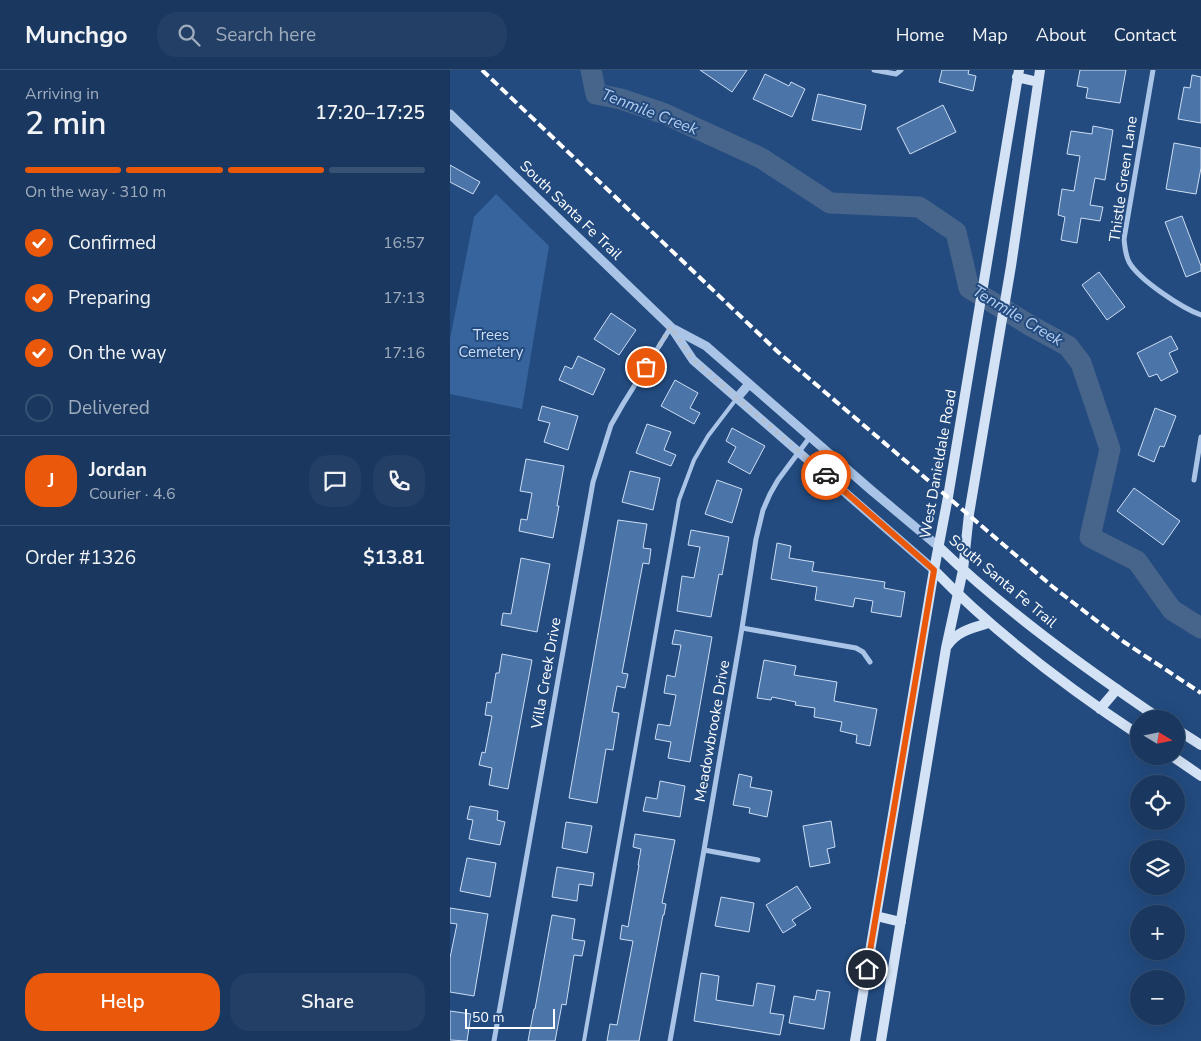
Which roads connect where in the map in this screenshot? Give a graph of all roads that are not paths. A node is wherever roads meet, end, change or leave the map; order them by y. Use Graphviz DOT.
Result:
graph roads {
  1 [pos="874,70"];
  2 [pos="901,70"];
  3 [pos="1040,70"];
  4 [pos="1153,70"];
  5 [pos="1018,74"];
  6 [pos="1038,82"];
  7 [pos="450,114"];
  8 [pos="1201,315"];
  9 [pos="671,327"];
  10 [pos="749,384"];
  11 [pos="737,398"];
  12 [pos="810,437"];
  13 [pos="1201,437"];
  14 [pos="799,452"];
  15 [pos="1194,480"];
  16 [pos="939,547"];
  17 [pos="934,570"];
  18 [pos="963,570"];
  19 [pos="958,595"];
  20 [pos="989,623"];
  21 [pos="742,628"];
  22 [pos="946,648"];
  23 [pos="870,662"];
  24 [pos="1117,689"];
  25 [pos="1100,709"];
  26 [pos="1147,710"];
  27 [pos="1130,729"];
  28 [pos="1185,735"];
  29 [pos="1201,745"];
  30 [pos="1185,765"];
  31 [pos="1201,775"];
  32 [pos="704,850"];
  33 [pos="758,860"];
  34 [pos="876,916"];
  35 [pos="901,922"];
  36 [pos="494,1041"];
  37 [pos="584,1041"];
  38 [pos="670,1041"];
  39 [pos="855,1041"];
  40 [pos="880,1041"];
  1 -- 2 [label="street"];
  3 -- 6 [label="main road"];
  4 -- 8 [label="street, Thistle Green Lane"];
  5 -- 6 [label="main road"];
  5 -- 16 [label="main road, West Danieldale Road"];
  6 -- 18 [label="main road"];
  7 -- 9 [label="street, South Santa Fe Trail"];
  9 -- 10 [label="street, South Santa Fe Trail"];
  9 -- 11 [label="street, South Santa Fe Trail"];
  9 -- 36 [label="street, Villa Creek Drive"];
  10 -- 11 [label="street"];
  10 -- 12 [label="street, South Santa Fe Trail"];
  11 -- 14 [label="street, South Santa Fe Trail"];
  11 -- 37 [label="lane"];
  12 -- 14 [label="street, Meadowbrooke Drive"];
  12 -- 16 [label="street, South Santa Fe Trail"];
  13 -- 15 [label="street"];
  14 -- 17 [label="street, South Santa Fe Trail"];
  14 -- 21 [label="street, Meadowbrooke Drive"];
  16 -- 17 [label="main road, West Danieldale Road"];
  16 -- 18 [label="main road, South Santa Fe Trail"];
  17 -- 19 [label="main road, South Santa Fe Trail"];
  17 -- 34 [label="main road, West Danieldale Road"];
  18 -- 19 [label="main road"];
  18 -- 24 [label="main road, South Santa Fe Trail"];
  19 -- 20 [label="main road, South Santa Fe Trail"];
  19 -- 22 [label="main road"];
  20 -- 22 [label="main road"];
  20 -- 25 [label="main road, South Santa Fe Trail"];
  21 -- 23 [label="street"];
  21 -- 32 [label="street, Meadowbrooke Drive"];
  22 -- 35 [label="main road"];
  24 -- 25 [label="main road"];
  24 -- 26 [label="main road, South Santa Fe Trail"];
  25 -- 27 [label="main road, South Santa Fe Trail"];
  28 -- 29 [label="main road"];
  30 -- 31 [label="main road"];
  32 -- 33 [label="street"];
  32 -- 38 [label="street, Meadowbrooke Drive"];
  34 -- 35 [label="main road"];
  34 -- 39 [label="main road, West Danieldale Road"];
  35 -- 40 [label="main road"];
}
